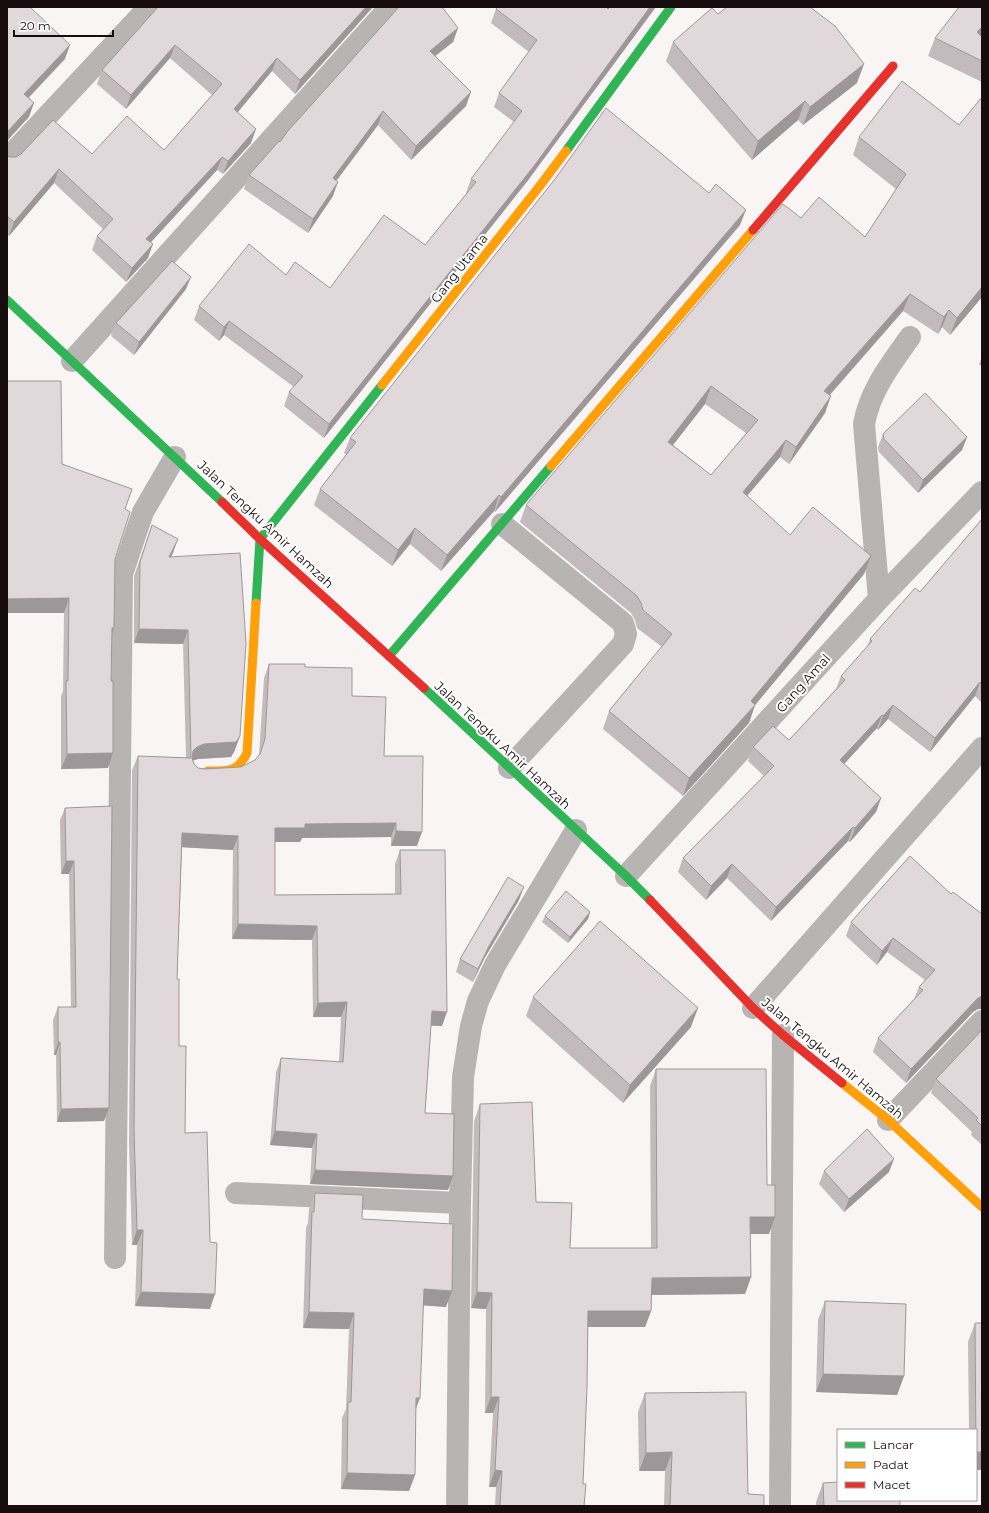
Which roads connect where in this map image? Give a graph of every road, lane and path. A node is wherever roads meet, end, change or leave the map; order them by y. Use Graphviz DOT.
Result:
graph roads {
  1 [pos="149,7"];
  2 [pos="390,7"];
  3 [pos="671,7"];
  4 [pos="893,66"];
  5 [pos="7,159"];
  6 [pos="7,300"];
  7 [pos="910,337"];
  8 [pos="72,361"];
  9 [pos="175,457"];
  10 [pos="982,492"];
  11 [pos="502,524"];
  12 [pos="260,539"];
  13 [pos="879,599"];
  14 [pos="389,656"];
  15 [pos="982,748"];
  16 [pos="509,768"];
  17 [pos="199,771"];
  18 [pos="576,830"];
  19 [pos="626,876"];
  20 [pos="753,1008"];
  21 [pos="982,1021"];
  22 [pos="783,1035"];
  23 [pos="888,1120"];
  24 [pos="236,1193"];
  25 [pos="460,1203"];
  26 [pos="982,1207"];
  27 [pos="115,1258"];
  28 [pos="457,1506"];
  29 [pos="780,1506"];
  1 -- 5 [label="street"];
  2 -- 8 [label="street"];
  3 -- 12 [label="street, Gang Utama"];
  4 -- 11 [label="street"];
  6 -- 8 [label="street, Jalan Tengku Amir Hamzah"];
  7 -- 13 [label="street"];
  8 -- 9 [label="street, Jalan Tengku Amir Hamzah"];
  9 -- 12 [label="street, Jalan Tengku Amir Hamzah"];
  9 -- 27 [label="street"];
  10 -- 13 [label="street, Gang Amal"];
  11 -- 14 [label="street"];
  11 -- 16 [label="street"];
  12 -- 14 [label="street, Jalan Tengku Amir Hamzah"];
  12 -- 17 [label="street"];
  13 -- 19 [label="street, Gang Amal"];
  14 -- 16 [label="street, Jalan Tengku Amir Hamzah"];
  15 -- 20 [label="street"];
  16 -- 18 [label="street, Jalan Tengku Amir Hamzah"];
  18 -- 19 [label="street, Jalan Tengku Amir Hamzah"];
  18 -- 25 [label="street"];
  19 -- 20 [label="street, Jalan Tengku Amir Hamzah"];
  20 -- 22 [label="street, Jalan Tengku Amir Hamzah"];
  21 -- 23 [label="street"];
  22 -- 23 [label="street, Jalan Tengku Amir Hamzah"];
  22 -- 29 [label="street"];
  23 -- 26 [label="street, Jalan Tengku Amir Hamzah"];
  24 -- 25 [label="street"];
  25 -- 28 [label="street"];
}
